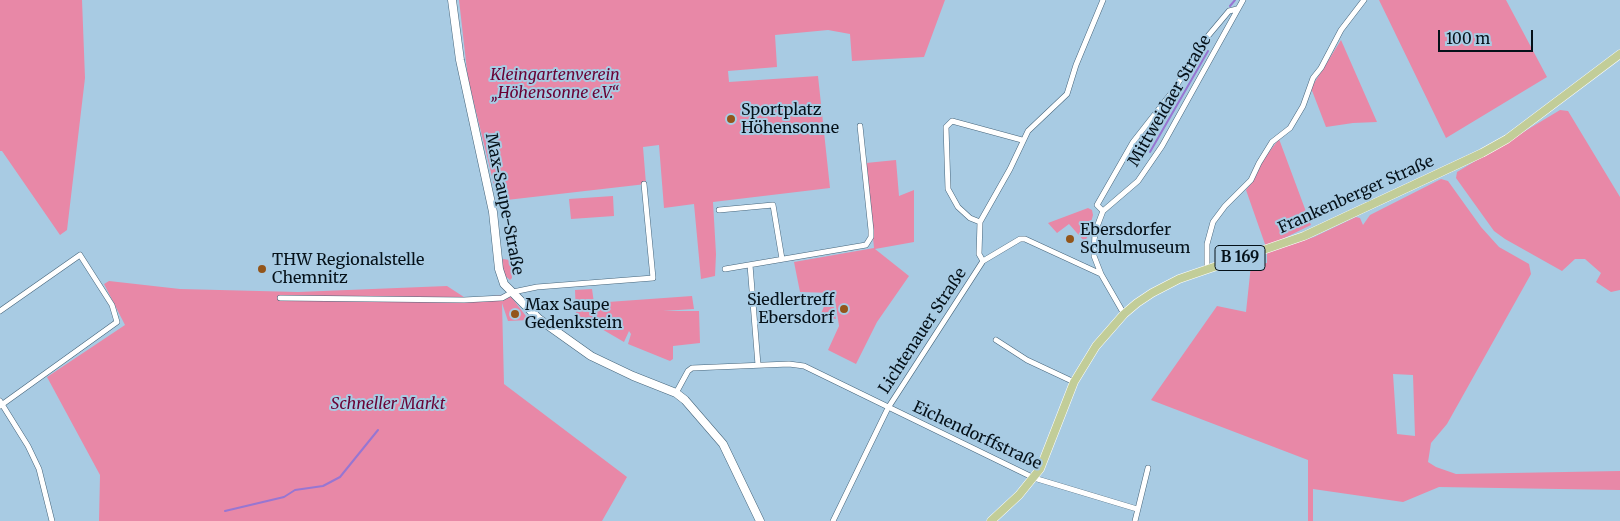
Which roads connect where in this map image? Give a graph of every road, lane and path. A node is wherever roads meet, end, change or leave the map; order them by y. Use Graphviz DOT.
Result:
graph roads {
  1 [pos="452,0"];
  2 [pos="1103,0"];
  3 [pos="1243,0"];
  4 [pos="1364,0"];
  5 [pos="1237,9"];
  6 [pos="1620,54"];
  7 [pos="860,126"];
  8 [pos="1022,140"];
  9 [pos="644,184"];
  10 [pos="719,210"];
  11 [pos="1102,211"];
  12 [pos="980,222"];
  13 [pos="782,259"];
  14 [pos="983,261"];
  15 [pos="750,265"];
  16 [pos="725,269"];
  17 [pos="1207,269"];
  18 [pos="1101,274"];
  19 [pos="513,292"];
  20 [pos="280,298"];
  21 [pos="0,311"];
  22 [pos="1124,314"];
  23 [pos="996,340"];
  24 [pos="758,365"];
  25 [pos="1074,382"];
  26 [pos="676,393"];
  27 [pos="1,404"];
  28 [pos="888,408"];
  29 [pos="1148,468"];
  30 [pos="1034,478"];
  31 [pos="1137,509"];
  32 [pos="52,521"];
  33 [pos="760,521"];
  34 [pos="833,521"];
  35 [pos="991,521"];
  36 [pos="1135,521"];
  1 -- 19 [label="street, Max-Saupe-Straße"];
  2 -- 8 [label="street, Lichtenauer Straße"];
  3 -- 5 [label="street, Mittweidaer Straße"];
  4 -- 17 [label="street"];
  5 -- 11 [label="street, Mittweidaer Straße"];
  5 -- 11 [label="street"];
  6 -- 17 [label="main road, Frankenberger Straße / B 169"];
  7 -- 13 [label="street"];
  8 -- 12 [label="street, Lichtenauer Straße"];
  8 -- 12 [label="street"];
  9 -- 19 [label="street, Max-Saupe-Straße"];
  10 -- 13 [label="street"];
  11 -- 18 [label="street"];
  12 -- 14 [label="street, Lichtenauer Straße"];
  13 -- 15 [label="street"];
  14 -- 18 [label="street"];
  14 -- 28 [label="street, Lichtenauer Straße"];
  15 -- 16 [label="street"];
  15 -- 24 [label="street"];
  17 -- 22 [label="main road, Frankenberger Straße / B 169"];
  18 -- 22 [label="street"];
  19 -- 20 [label="street, Max-Saupe-Straße"];
  19 -- 26 [label="street, Max-Saupe-Straße"];
  21 -- 27 [label="street"];
  22 -- 25 [label="main road, Frankenberger Straße / B 169"];
  23 -- 25 [label="street"];
  24 -- 26 [label="street, Eichendorffstraße"];
  24 -- 28 [label="street, Eichendorffstraße"];
  25 -- 30 [label="main road, Frankenberger Straße / B 169"];
  26 -- 33 [label="street, Max-Saupe-Straße"];
  27 -- 32 [label="street"];
  28 -- 30 [label="street, Eichendorffstraße"];
  28 -- 34 [label="street, Lichtenauer Straße"];
  29 -- 31 [label="street"];
  30 -- 31 [label="street, Eichendorffstraße"];
  30 -- 35 [label="main road, Frankenberger Straße / B 169"];
  31 -- 36 [label="street"];
}
